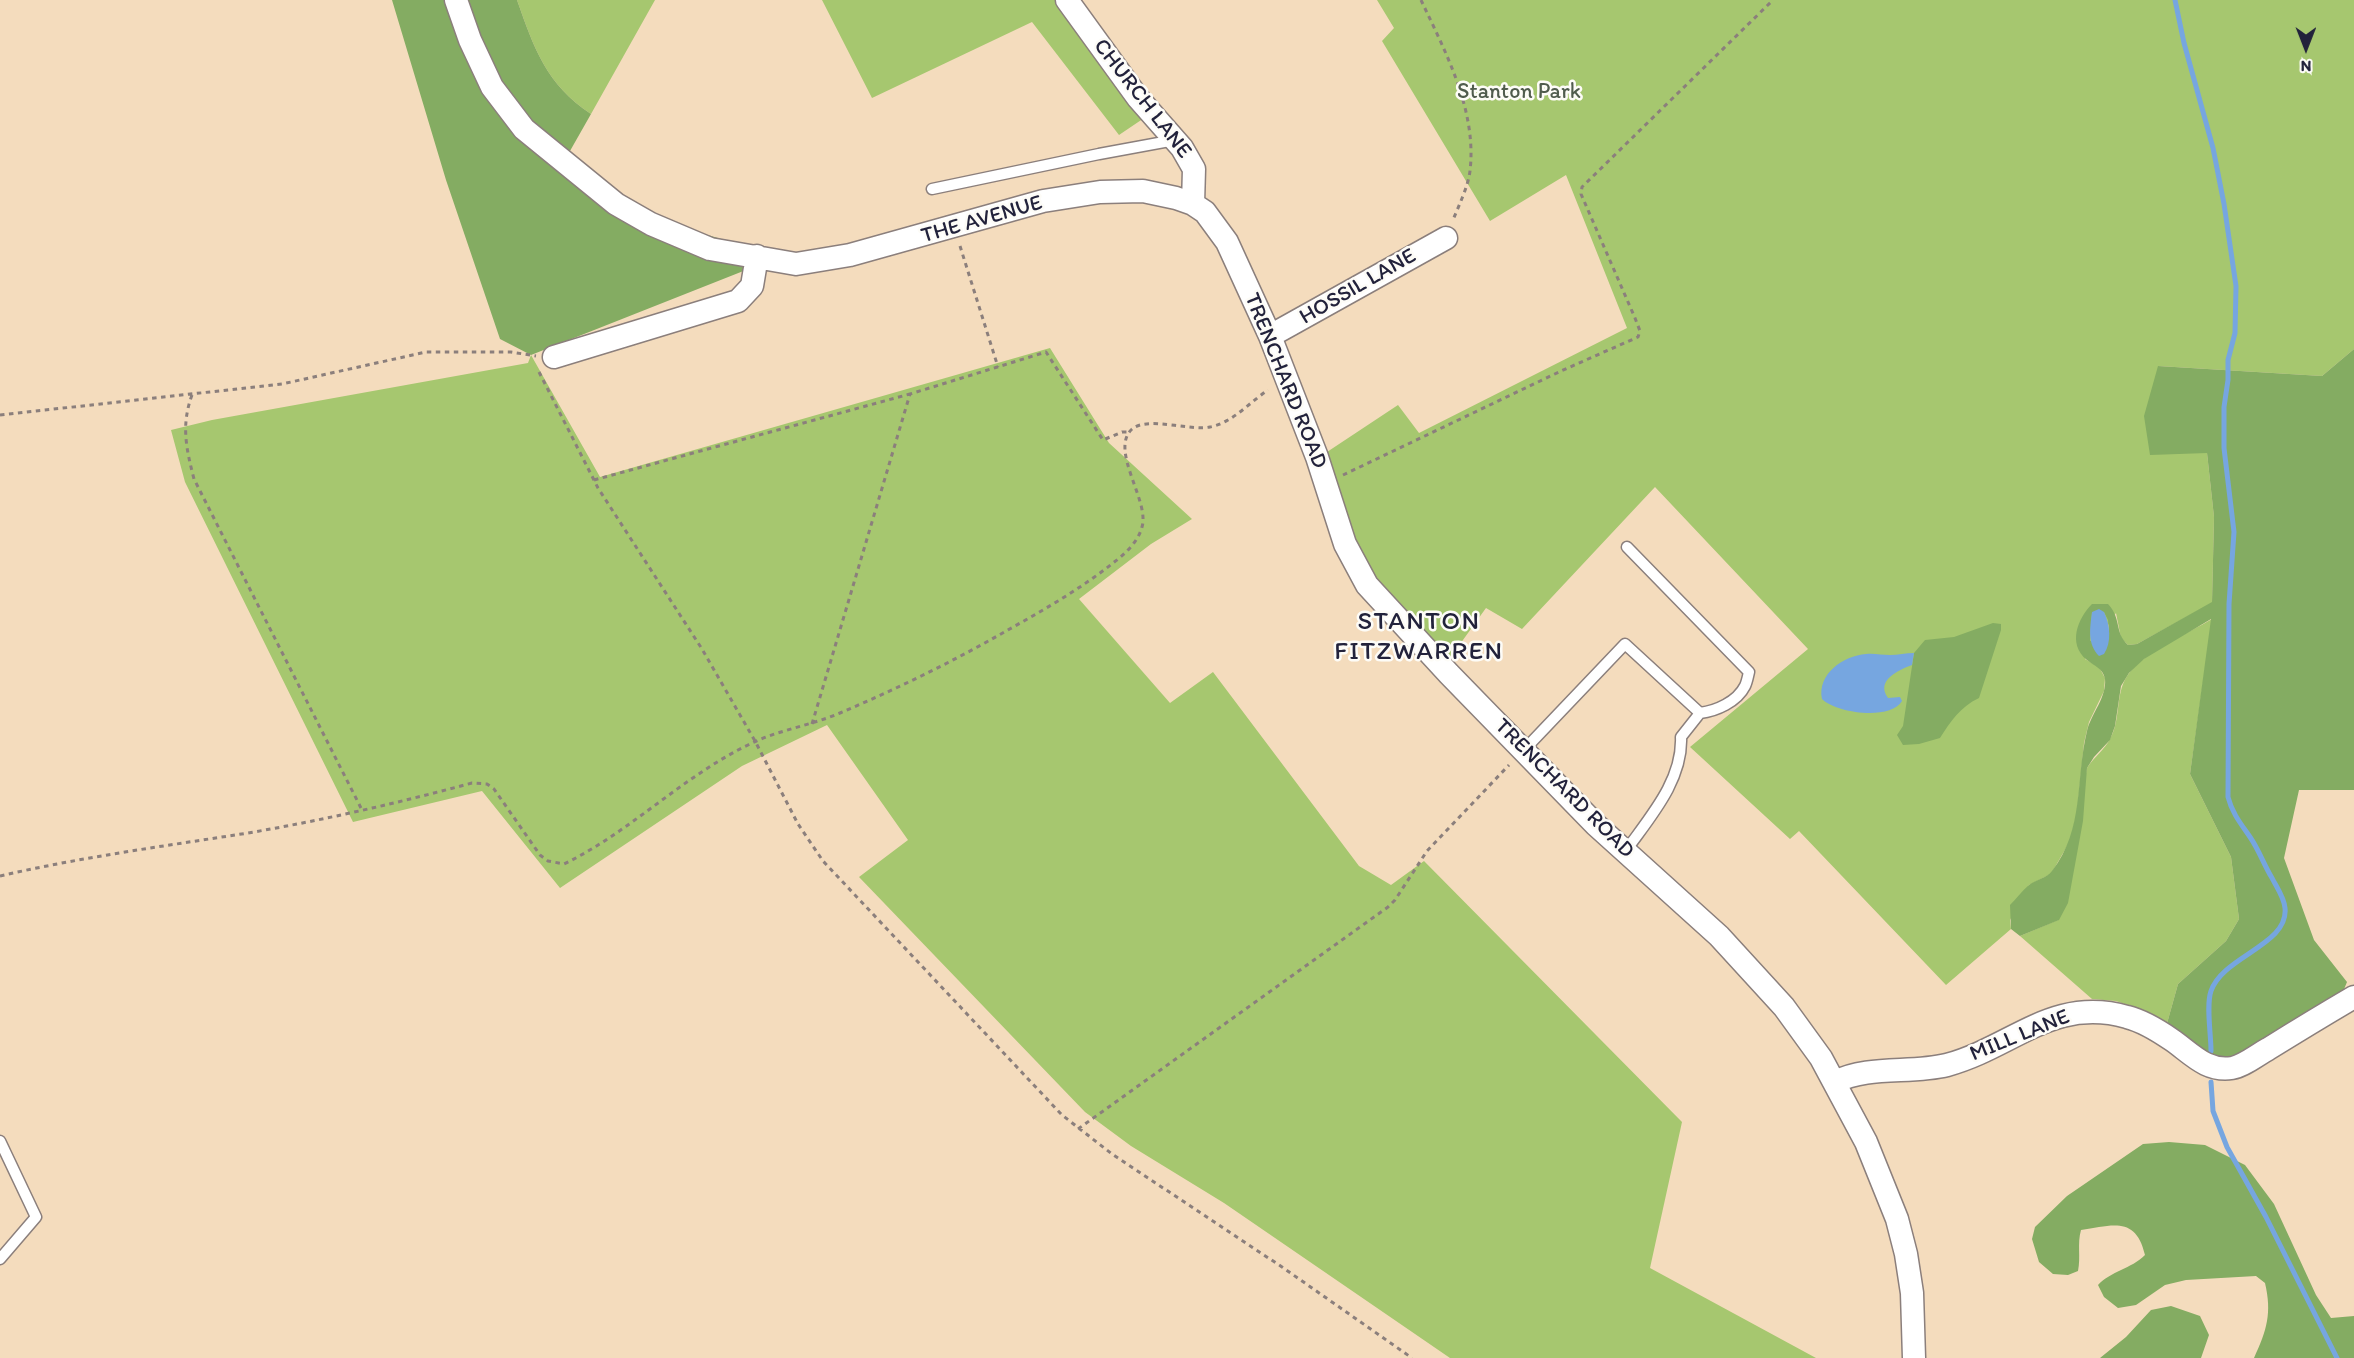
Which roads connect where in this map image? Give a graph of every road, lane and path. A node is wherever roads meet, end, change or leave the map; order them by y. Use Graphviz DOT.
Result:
graph roads {
  1 [pos="456,0"];
  2 [pos="1067,0"];
  3 [pos="1421,0"];
  4 [pos="1773,0"];
  5 [pos="1176,140"];
  6 [pos="932,189"];
  7 [pos="1199,208"];
  8 [pos="954,227"];
  9 [pos="1446,238"];
  10 [pos="757,255"];
  11 [pos="1270,336"];
  12 [pos="531,355"];
  13 [pos="554,357"];
  14 [pos="998,367"];
  15 [pos="1287,378"];
  16 [pos="910,394"];
  17 [pos="192,395"];
  18 [pos="0,415"];
  19 [pos="1130,432"];
  20 [pos="594,480"];
  21 [pos="1324,482"];
  22 [pos="1627,547"];
  23 [pos="1700,713"];
  24 [pos="812,724"];
  25 [pos="755,741"];
  26 [pos="1524,750"];
  27 [pos="362,810"];
  28 [pos="1625,852"];
  29 [pos="0,876"];
  30 [pos="2354,997"];
  31 [pos="1835,1082"];
  32 [pos="1078,1129"];
  33 [pos="0,1141"];
  34 [pos="0,1258"];
  35 [pos="1412,1358"];
  36 [pos="1914,1358"];
  1 -- 10 [label="street, THE AVENUE"];
  2 -- 5 [label="street, CHURCH LANE"];
  3 -- 9 [label="path"];
  4 -- 21 [label="path"];
  5 -- 6 [label="lane"];
  5 -- 7 [label="street, CHURCH LANE"];
  7 -- 8 [label="street, THE AVENUE"];
  7 -- 11 [label="street, TRENCHARD ROAD"];
  8 -- 10 [label="street, THE AVENUE"];
  8 -- 14 [label="path"];
  9 -- 11 [label="street, HOSSIL LANE"];
  10 -- 13 [label="street"];
  11 -- 15 [label="street, TRENCHARD ROAD"];
  12 -- 13 [label="path"];
  12 -- 17 [label="path"];
  12 -- 20 [label="path"];
  14 -- 16 [label="path"];
  14 -- 19 [label="path"];
  15 -- 19 [label="path"];
  15 -- 21 [label="street, TRENCHARD ROAD"];
  16 -- 20 [label="path"];
  16 -- 24 [label="path"];
  17 -- 18 [label="path"];
  17 -- 27 [label="path"];
  19 -- 24 [label="path"];
  20 -- 25 [label="path"];
  21 -- 26 [label="street, TRENCHARD ROAD"];
  22 -- 23 [label="lane"];
  23 -- 26 [label="lane"];
  23 -- 28 [label="lane"];
  24 -- 25 [label="path"];
  25 -- 27 [label="path"];
  25 -- 32 [label="path"];
  26 -- 28 [label="street, TRENCHARD ROAD"];
  26 -- 32 [label="path"];
  27 -- 29 [label="path"];
  28 -- 31 [label="street, TRENCHARD ROAD"];
  30 -- 31 [label="street, MILL LANE"];
  31 -- 36 [label="street, TRENCHARD ROAD"];
  32 -- 35 [label="path"];
  33 -- 34 [label="lane"];
}
